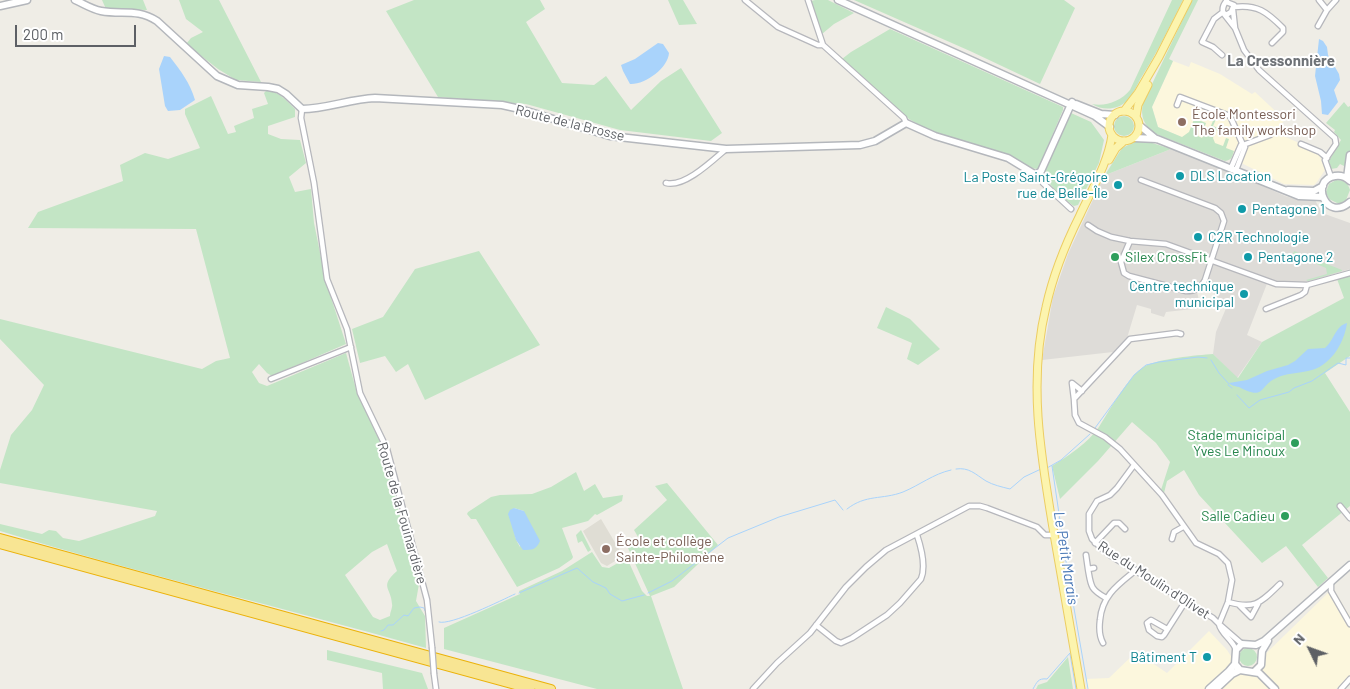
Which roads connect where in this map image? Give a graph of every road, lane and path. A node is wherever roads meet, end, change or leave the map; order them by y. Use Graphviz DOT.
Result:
graph roads {
  1 [pos="27,0"];
  2 [pos="75,0"];
  3 [pos="745,0"];
  4 [pos="808,0"];
  5 [pos="838,0"];
  6 [pos="1188,0"];
  7 [pos="1319,0"];
  8 [pos="1336,0"];
  9 [pos="1227,1"];
  10 [pos="0,4"];
  11 [pos="1234,5"];
  12 [pos="1327,10"];
  13 [pos="1224,13"];
  14 [pos="1318,26"];
  15 [pos="1235,28"];
  16 [pos="1272,43"];
  17 [pos="823,45"];
  18 [pos="1222,55"];
  19 [pos="1159,57"];
  20 [pos="1071,104"];
  21 [pos="1177,105"];
  22 [pos="302,109"];
  23 [pos="1124,111"];
  24 [pos="1115,115"];
  25 [pos="1136,117"];
  26 [pos="906,123"];
  27 [pos="1139,125"];
  28 [pos="1110,127"];
  29 [pos="1270,134"];
  30 [pos="1112,135"];
  31 [pos="1134,138"];
  32 [pos="1157,140"];
  33 [pos="1124,141"];
  34 [pos="1301,144"];
  35 [pos="1243,145"];
  36 [pos="726,149"];
  37 [pos="1350,155"];
  38 [pos="1327,158"];
  39 [pos="1234,169"];
  40 [pos="1101,172"];
  41 [pos="1038,175"];
  42 [pos="1335,176"];
  43 [pos="1141,180"];
  44 [pos="1348,180"];
  45 [pos="666,183"];
  46 [pos="1322,186"];
  47 [pos="1285,190"];
  48 [pos="1323,197"];
  49 [pos="1348,205"];
  50 [pos="1071,209"];
  51 [pos="1088,225"];
  52 [pos="1130,240"];
  53 [pos="1212,261"];
  54 [pos="1350,273"];
  55 [pos="1307,285"];
  56 [pos="1266,309"];
  57 [pos="1181,334"];
  58 [pos="351,347"];
  59 [pos="271,379"];
  60 [pos="1082,391"];
  61 [pos="1074,400"];
  62 [pos="1134,465"];
  63 [pos="1340,506"];
  64 [pos="1350,518"];
  65 [pos="1184,526"];
  66 [pos="1125,529"];
  67 [pos="917,535"];
  68 [pos="1055,535"];
  69 [pos="0,538"];
  70 [pos="1172,539"];
  71 [pos="1095,543"];
  72 [pos="0,544"];
  73 [pos="1086,555"];
  74 [pos="1350,564"];
  75 [pos="1136,570"];
  76 [pos="1330,582"];
  77 [pos="1280,584"];
  78 [pos="1106,598"];
  79 [pos="1185,602"];
  80 [pos="1228,602"];
  81 [pos="1258,604"];
  82 [pos="1239,605"];
  83 [pos="1219,624"];
  84 [pos="1350,624"];
  85 [pos="816,625"];
  86 [pos="1283,626"];
  87 [pos="1167,629"];
  88 [pos="1104,643"];
  89 [pos="1242,644"];
  90 [pos="1256,645"];
  91 [pos="1236,650"];
  92 [pos="1262,651"];
  93 [pos="1234,664"];
  94 [pos="1261,665"];
  95 [pos="1240,670"];
  96 [pos="1255,671"];
  97 [pos="1350,679"];
  98 [pos="436,689"];
  99 [pos="530,689"];
  100 [pos="551,689"];
  101 [pos="753,689"];
  102 [pos="1081,689"];
  103 [pos="1209,689"];
  104 [pos="1216,689"];
  105 [pos="1275,689"];
  106 [pos="1280,689"];
  107 [pos="1341,689"];
  1 -- 10 [label="street"];
  2 -- 22 [label="street"];
  3 -- 17 [label="street"];
  4 -- 17 [label="street"];
  5 -- 20 [label="street"];
  6 -- 19 [label="main road"];
  7 -- 12 [label="street"];
  8 -- 12 [label="street"];
  9 -- 11 [label="street"];
  9 -- 13 [label="street"];
  11 -- 13 [label="street"];
  11 -- 15 [label="street"];
  11 -- 16 [label="street"];
  12 -- 14 [label="street"];
  13 -- 15 [label="street"];
  13 -- 18 [label="street"];
  15 -- 38 [label="street"];
  17 -- 26 [label="street"];
  19 -- 23 [label="main road"];
  19 -- 25 [label="main road"];
  20 -- 24 [label="street"];
  20 -- 28 [label="street"];
  20 -- 41 [label="street"];
  21 -- 35 [label="street"];
  22 -- 36 [label="street, Route de la Brosse"];
  22 -- 58 [label="street, Route de la Fouinardière"];
  23 -- 24 [label="main road"];
  23 -- 25 [label="main road"];
  24 -- 28 [label="main road"];
  25 -- 27 [label="main road"];
  26 -- 36 [label="street, Route de la Brosse"];
  26 -- 41 [label="street"];
  27 -- 31 [label="main road"];
  27 -- 32 [label="street"];
  28 -- 30 [label="main road"];
  29 -- 35 [label="street"];
  30 -- 33 [label="main road"];
  30 -- 40 [label="main road"];
  31 -- 32 [label="street"];
  31 -- 33 [label="main road"];
  32 -- 39 [label="street"];
  33 -- 40 [label="main road"];
  34 -- 38 [label="street"];
  35 -- 39 [label="street"];
  36 -- 45 [label="street"];
  37 -- 42 [label="street"];
  37 -- 44 [label="street"];
  38 -- 42 [label="street"];
  39 -- 47 [label="street"];
  40 -- 68 [label="main road"];
  41 -- 50 [label="street"];
  42 -- 44 [label="street"];
  42 -- 46 [label="street"];
  43 -- 53 [label="street"];
  46 -- 47 [label="street"];
  46 -- 48 [label="street"];
  47 -- 48 [label="street"];
  48 -- 49 [label="street"];
  51 -- 52 [label="street"];
  52 -- 53 [label="street"];
  52 -- 53 [label="street"];
  53 -- 55 [label="street"];
  54 -- 55 [label="street"];
  55 -- 56 [label="street"];
  57 -- 60 [label="street"];
  58 -- 59 [label="street"];
  58 -- 98 [label="street, Route de la Fouinardière, bridge"];
  60 -- 61 [label="street"];
  60 -- 61 [label="street"];
  61 -- 62 [label="street"];
  62 -- 65 [label="street"];
  62 -- 71 [label="street, Rue du Moulin d'Olivet"];
  63 -- 64 [label="street"];
  65 -- 70 [label="street"];
  65 -- 80 [label="street"];
  66 -- 71 [label="street"];
  67 -- 68 [label="street"];
  67 -- 85 [label="street"];
  67 -- 85 [label="street"];
  68 -- 102 [label="main road"];
  69 -- 100 [label="highway"];
  71 -- 75 [label="street, Rue du Moulin d'Olivet"];
  72 -- 99 [label="highway"];
  73 -- 78 [label="street"];
  74 -- 76 [label="street"];
  75 -- 78 [label="street"];
  75 -- 79 [label="street, Rue du Moulin d'Olivet"];
  76 -- 84 [label="street"];
  76 -- 86 [label="street"];
  77 -- 81 [label="street"];
  78 -- 88 [label="street"];
  79 -- 83 [label="street, Rue du Moulin d'Olivet"];
  79 -- 87 [label="street"];
  80 -- 82 [label="street"];
  80 -- 83 [label="street"];
  81 -- 82 [label="street"];
  81 -- 82 [label="street"];
  83 -- 89 [label="street, Rue du Moulin d'Olivet"];
  83 -- 91 [label="street, Rue du Moulin d'Olivet"];
  85 -- 101 [label="street"];
  86 -- 90 [label="street"];
  86 -- 92 [label="street"];
  87 -- 87 [label="street"];
  89 -- 90 [label="street"];
  89 -- 91 [label="street"];
  90 -- 92 [label="street"];
  91 -- 93 [label="street"];
  92 -- 94 [label="street"];
  93 -- 95 [label="street"];
  93 -- 103 [label="street"];
  94 -- 96 [label="street"];
  94 -- 106 [label="street"];
  95 -- 96 [label="street"];
  95 -- 104 [label="street"];
  96 -- 105 [label="street"];
  97 -- 107 [label="street"];
}
